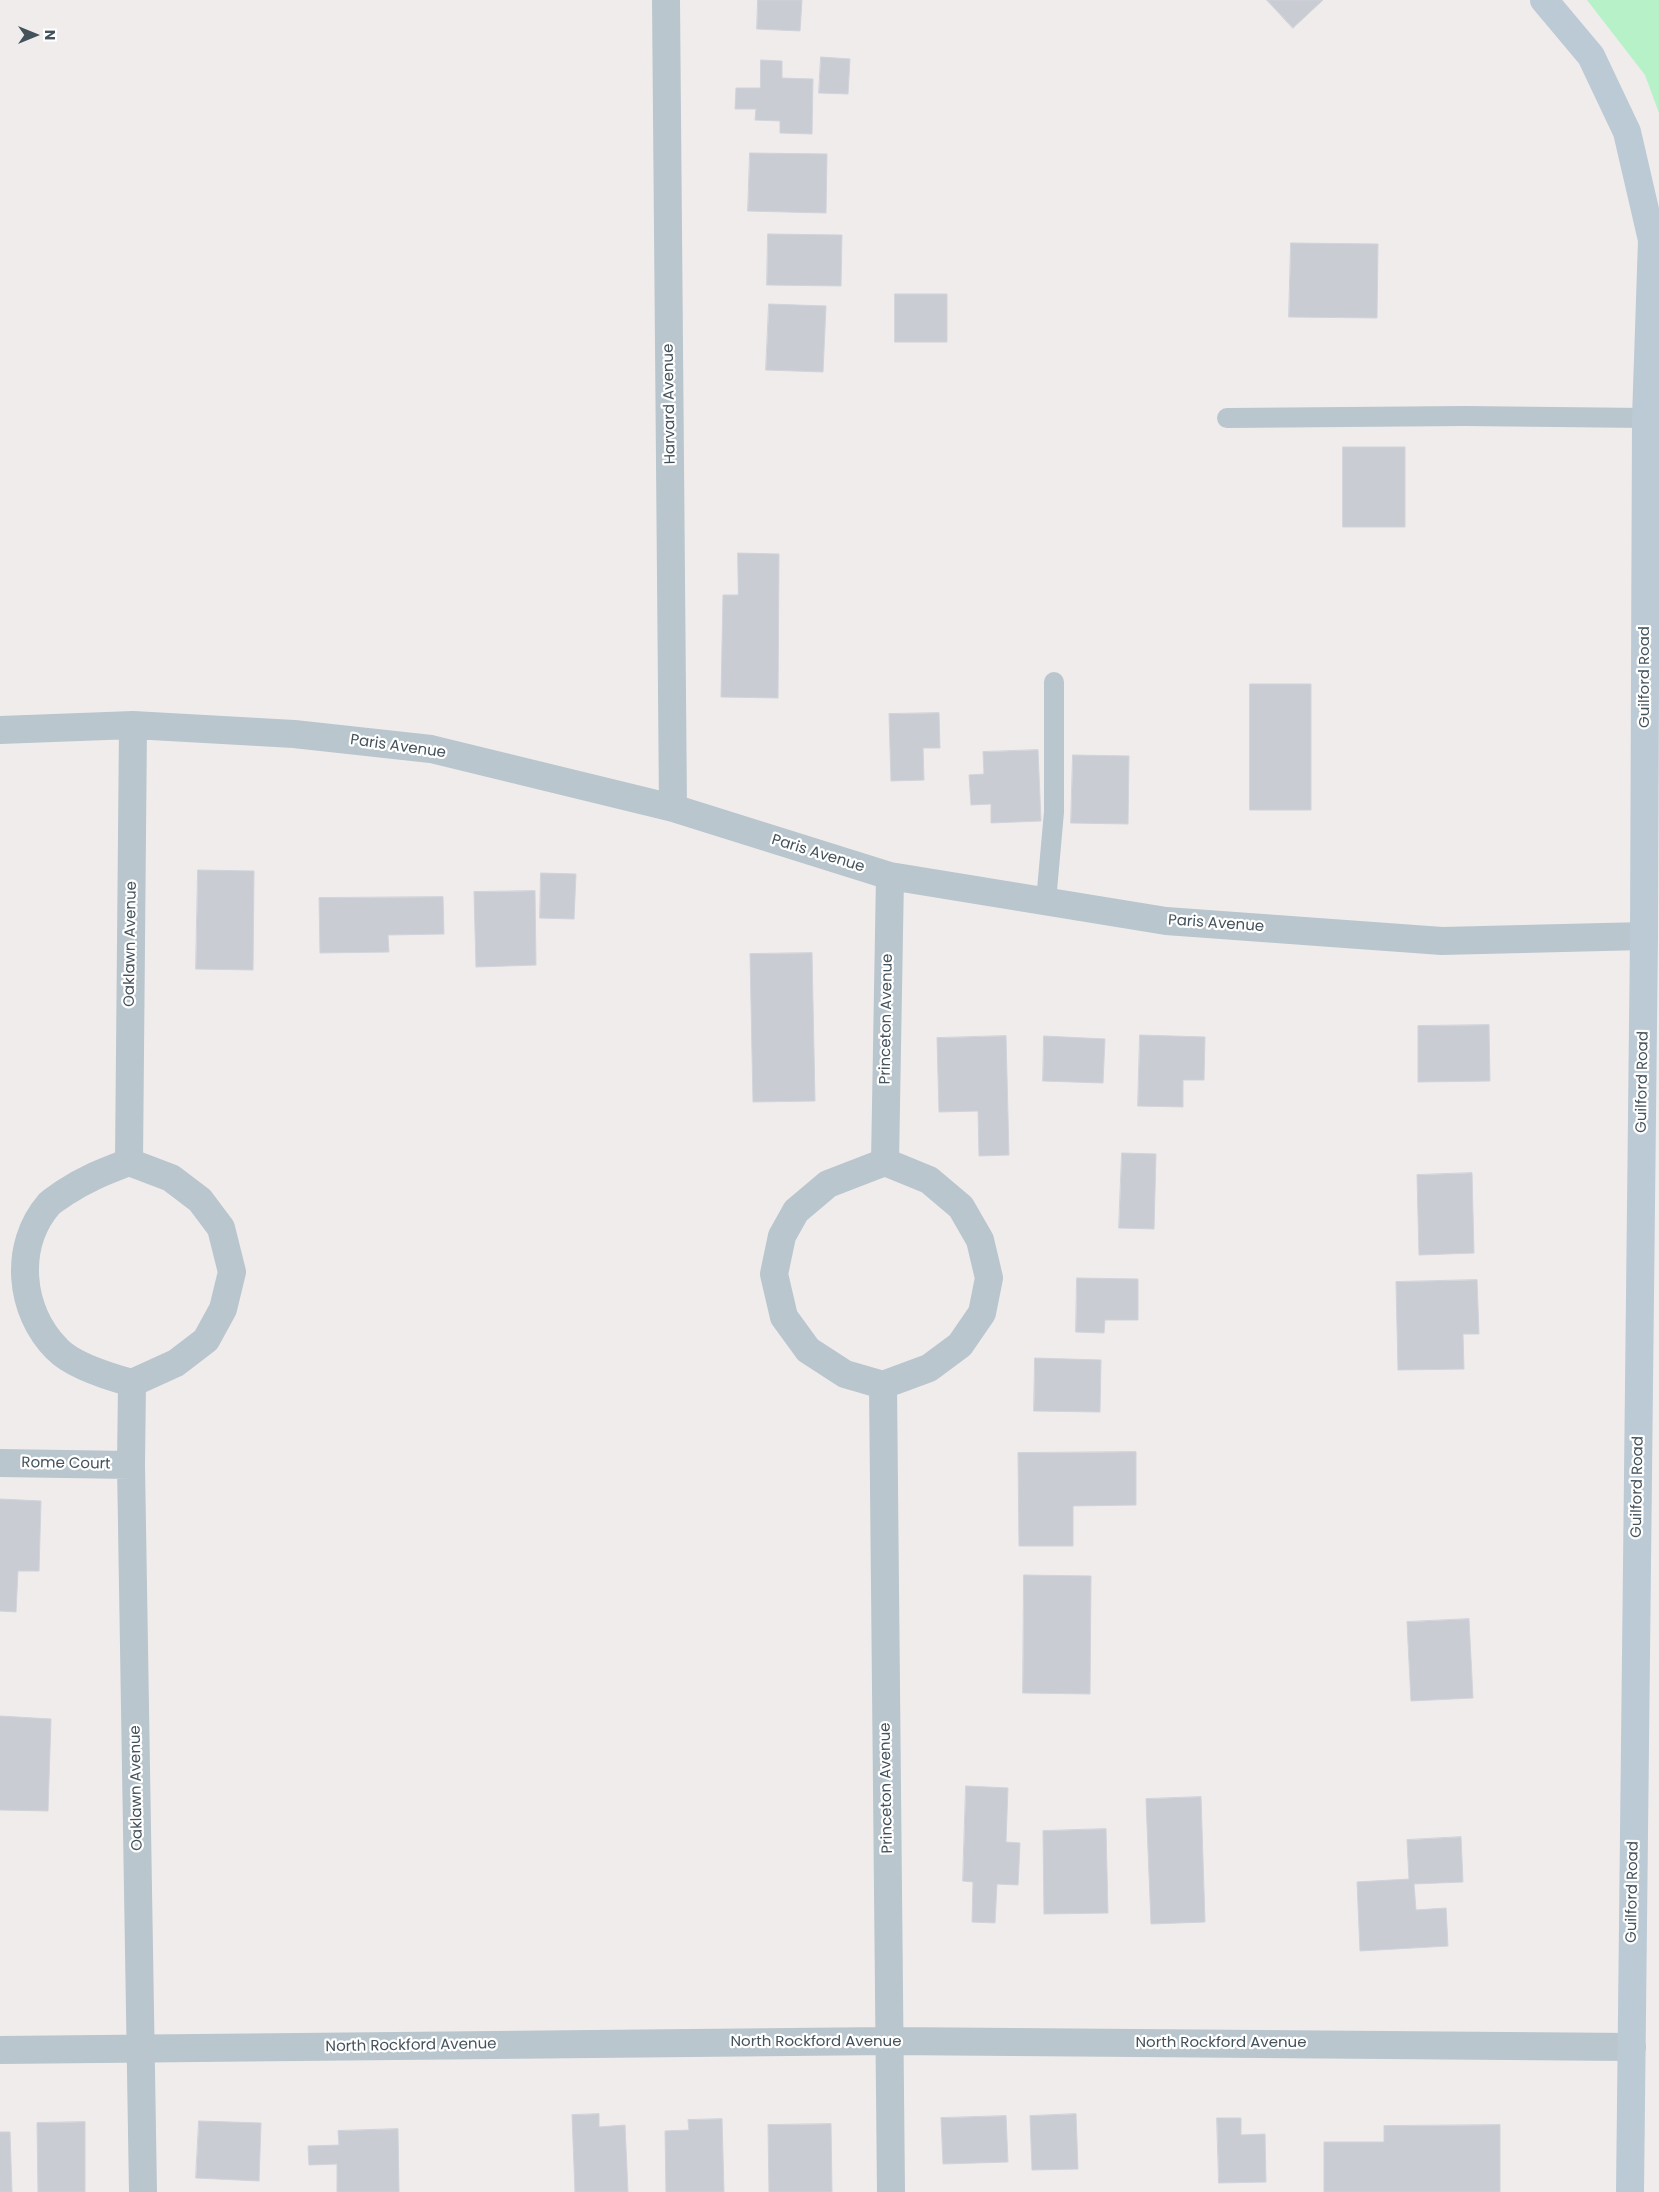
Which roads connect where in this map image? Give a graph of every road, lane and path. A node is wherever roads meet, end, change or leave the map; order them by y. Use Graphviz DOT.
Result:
graph roads {
  1 [pos="666,0"];
  2 [pos="1544,0"];
  3 [pos="1227,418"];
  4 [pos="1646,418"];
  5 [pos="1054,682"];
  6 [pos="133,725"];
  7 [pos="0,730"];
  8 [pos="673,808"];
  9 [pos="890,876"];
  10 [pos="1046,901"];
  11 [pos="1644,936"];
  12 [pos="129,1162"];
  13 [pos="884,1162"];
  14 [pos="132,1383"];
  15 [pos="883,1385"];
  16 [pos="0,1463"];
  17 [pos="131,1465"];
  18 [pos="889,2041"];
  19 [pos="1632,2047"];
  20 [pos="142,2048"];
  21 [pos="0,2050"];
  22 [pos="143,2192"];
  23 [pos="891,2192"];
  24 [pos="1630,2192"];
  1 -- 8 [label="street, Harvard Avenue"];
  2 -- 4 [label="street, Guilford Road"];
  3 -- 4 [label="lane"];
  4 -- 11 [label="street, Guilford Road"];
  5 -- 10 [label="lane"];
  6 -- 7 [label="street, Paris Avenue"];
  6 -- 8 [label="street, Paris Avenue"];
  6 -- 12 [label="street, Oaklawn Avenue"];
  8 -- 9 [label="street, Paris Avenue"];
  9 -- 10 [label="street, Paris Avenue"];
  9 -- 13 [label="street, Princeton Avenue"];
  10 -- 11 [label="street, Paris Avenue"];
  11 -- 19 [label="street, Guilford Road"];
  12 -- 14 [label="street"];
  12 -- 14 [label="street"];
  13 -- 15 [label="street"];
  13 -- 15 [label="street"];
  14 -- 17 [label="street, Oaklawn Avenue"];
  15 -- 18 [label="street, Princeton Avenue"];
  16 -- 17 [label="street, Rome Court"];
  17 -- 20 [label="street, Oaklawn Avenue"];
  18 -- 19 [label="street, North Rockford Avenue"];
  18 -- 20 [label="street, North Rockford Avenue"];
  18 -- 23 [label="street, Princeton Avenue"];
  19 -- 24 [label="street, Guilford Road"];
  20 -- 21 [label="street, North Rockford Avenue"];
  20 -- 22 [label="street, Oaklawn Avenue"];
}
